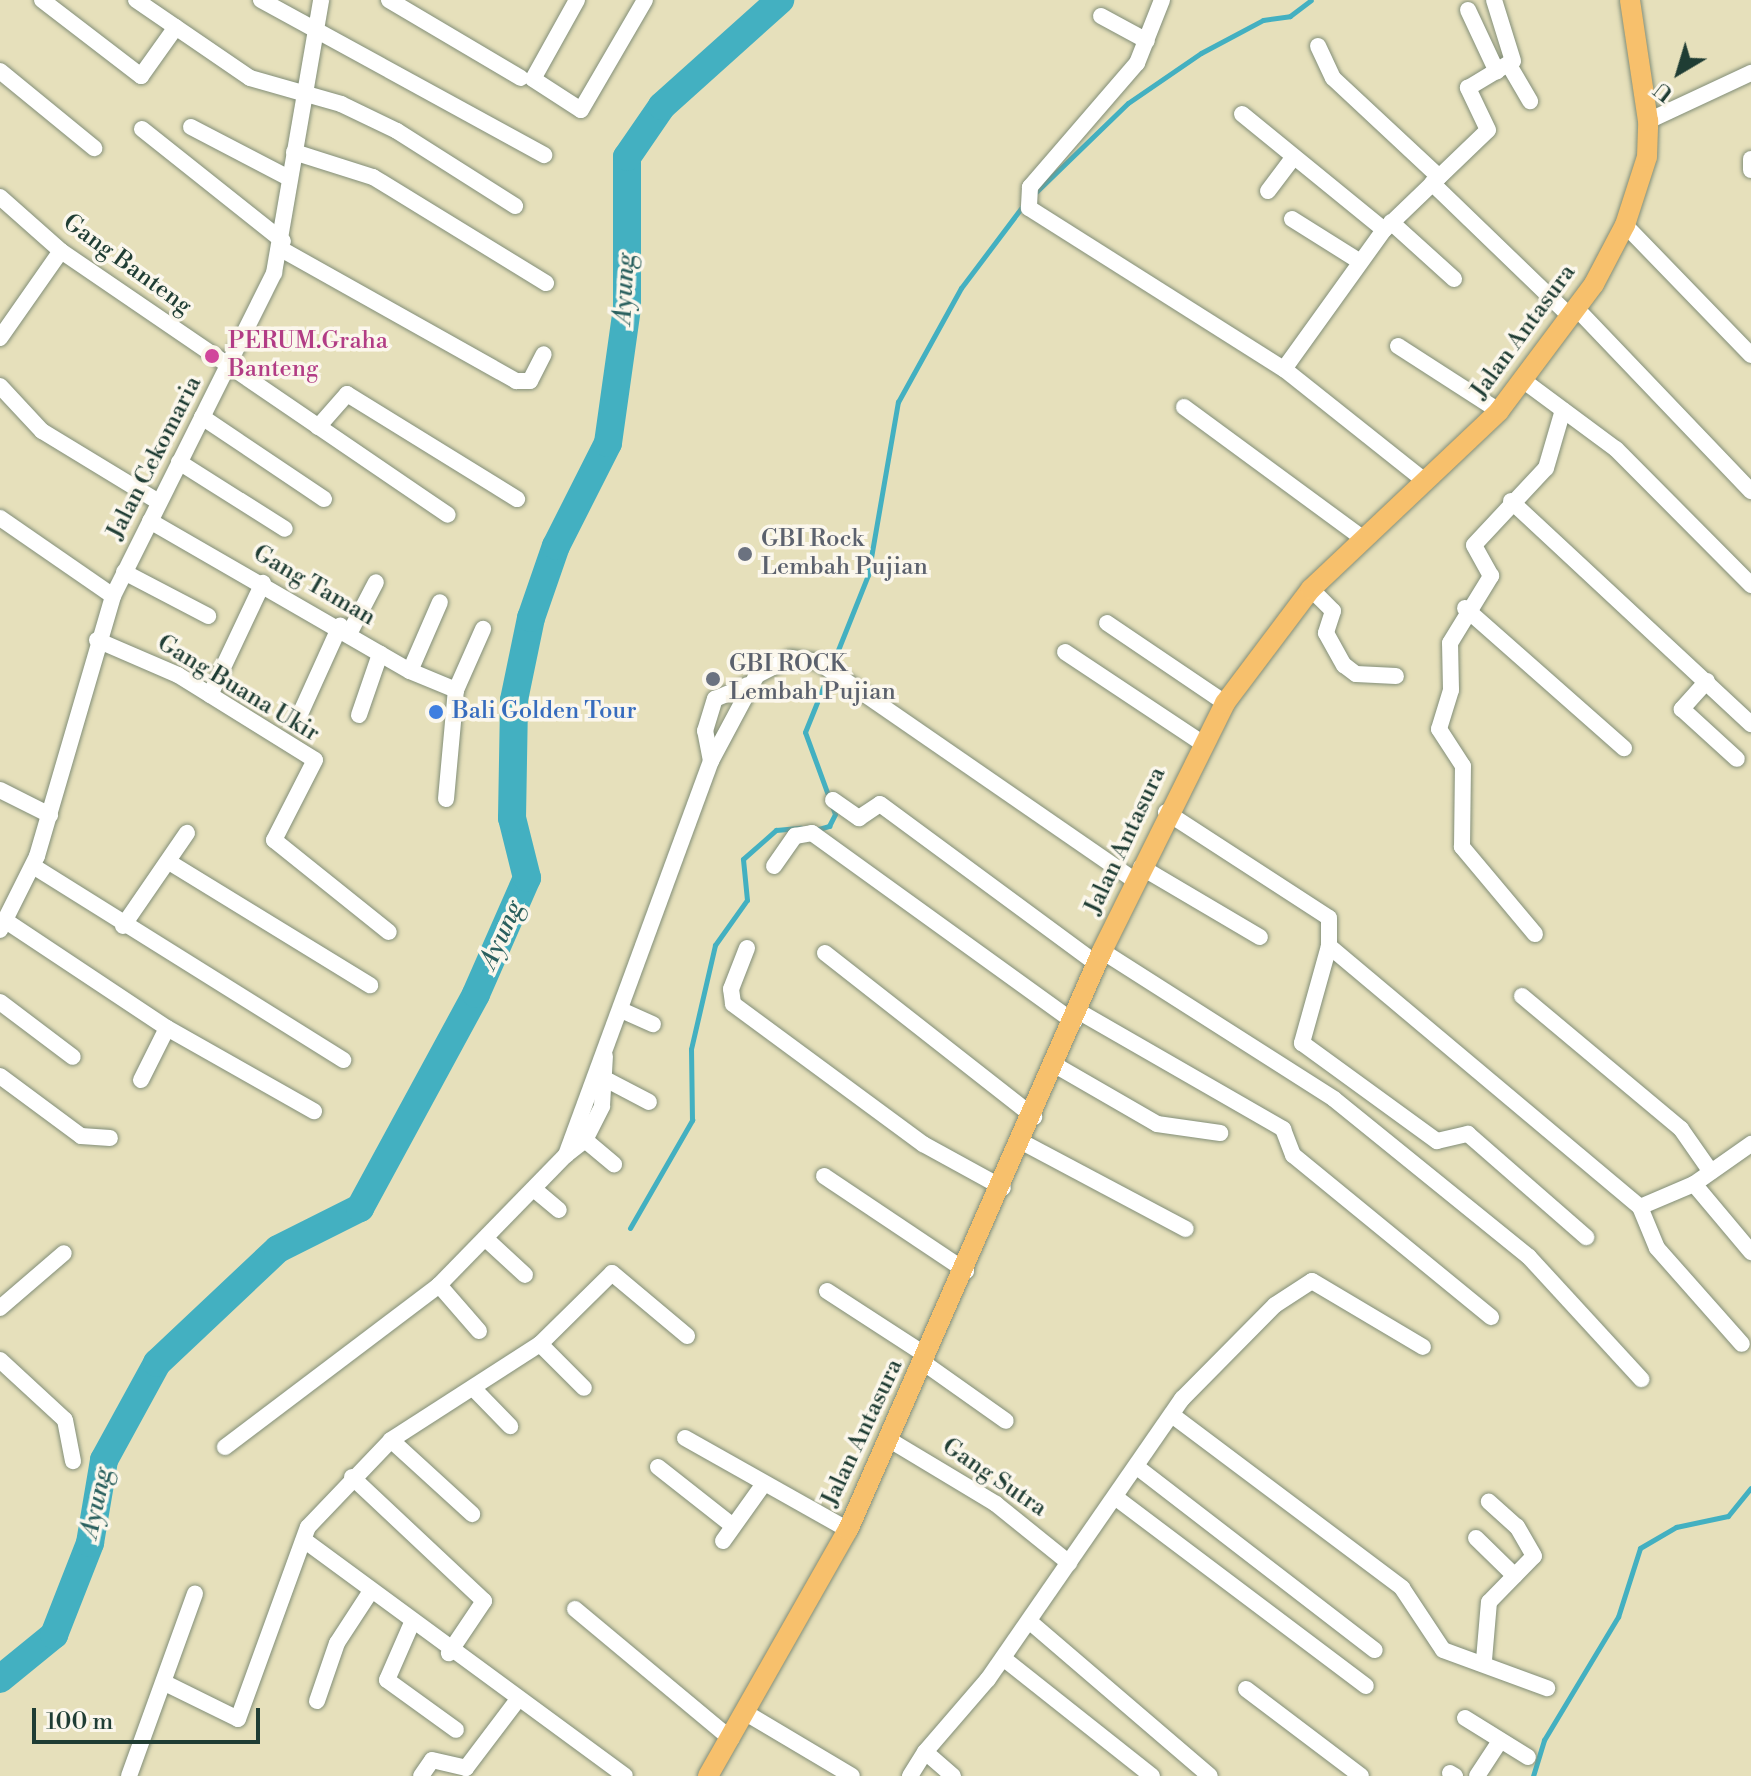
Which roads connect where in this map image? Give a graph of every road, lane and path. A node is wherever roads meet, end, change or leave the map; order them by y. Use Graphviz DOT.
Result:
graph roads {
  1 [pos="42,0"];
  2 [pos="136,0"];
  3 [pos="261,0"];
  4 [pos="321,0"];
  5 [pos="389,0"];
  6 [pos="577,0"];
  7 [pos="645,0"];
  8 [pos="1162,0"];
  9 [pos="1494,0"];
  10 [pos="1630,0"];
  11 [pos="1468,10"];
  12 [pos="1101,16"];
  13 [pos="315,26"];
  14 [pos="176,27"];
  15 [pos="1147,41"];
  16 [pos="1318,46"];
  17 [pos="1503,68"];
  18 [pos="0,71"];
  19 [pos="1750,75"];
  20 [pos="521,78"];
  21 [pos="303,95"];
  22 [pos="1530,101"];
  23 [pos="1242,114"];
  24 [pos="1648,121"];
  25 [pos="191,127"];
  26 [pos="142,129"];
  27 [pos="94,148"];
  28 [pos="294,152"];
  29 [pos="544,155"];
  30 [pos="1751,159"];
  31 [pos="1291,160"];
  32 [pos="1751,170"];
  33 [pos="289,178"];
  34 [pos="1435,180"];
  35 [pos="1268,191"];
  36 [pos="0,197"];
  37 [pos="515,206"];
  38 [pos="1292,219"];
  39 [pos="1625,225"];
  40 [pos="1388,226"];
  41 [pos="282,245"];
  42 [pos="61,251"];
  43 [pos="1359,261"];
  44 [pos="1454,279"];
  45 [pos="546,283"];
  46 [pos="1574,313"];
  47 [pos="0,338"];
  48 [pos="1398,346"];
  49 [pos="544,354"];
  50 [pos="1751,355"];
  51 [pos="229,368"];
  52 [pos="1284,369"];
  53 [pos="1524,381"];
  54 [pos="0,386"];
  55 [pos="1184,407"];
  56 [pos="1563,410"];
  57 [pos="1499,411"];
  58 [pos="202,417"];
  59 [pos="318,427"];
  60 [pos="179,462"];
  61 [pos="1425,481"];
  62 [pos="1751,491"];
  63 [pos="324,499"];
  64 [pos="517,499"];
  65 [pos="1511,501"];
  66 [pos="159,502"];
  67 [pos="448,515"];
  68 [pos="0,518"];
  69 [pos="150,521"];
  70 [pos="285,529"];
  71 [pos="1361,537"];
  72 [pos="124,572"];
  73 [pos="376,582"];
  74 [pos="263,583"];
  75 [pos="1751,585"];
  76 [pos="1311,589"];
  77 [pos="113,596"];
  78 [pos="440,602"];
  79 [pos="1465,608"];
  80 [pos="208,616"];
  81 [pos="1107,623"];
  82 [pos="345,629"];
  83 [pos="483,629"];
  84 [pos="97,640"];
  85 [pos="1065,652"];
  86 [pos="380,654"];
  87 [pos="410,671"];
  88 [pos="1396,676"];
  89 [pos="1707,681"];
  90 [pos="748,685"];
  91 [pos="456,690"];
  92 [pos="210,695"];
  93 [pos="1225,703"];
  94 [pos="359,715"];
  95 [pos="296,723"];
  96 [pos="1751,724"];
  97 [pos="1202,743"];
  98 [pos="1624,748"];
  99 [pos="1737,759"];
  100 [pos="711,761"];
  101 [pos="0,790"];
  102 [pos="446,799"];
  103 [pos="833,800"];
  104 [pos="1166,812"];
  105 [pos="50,815"];
  106 [pos="187,833"];
  107 [pos="169,862"];
  108 [pos="33,866"];
  109 [pos="774,866"];
  110 [pos="1138,874"];
  111 [pos="3,926"];
  112 [pos="123,926"];
  113 [pos="389,932"];
  114 [pos="1535,934"];
  115 [pos="1260,937"];
  116 [pos="1329,946"];
  117 [pos="747,948"];
  118 [pos="825,953"];
  119 [pos="1100,957"];
  120 [pos="370,985"];
  121 [pos="1522,996"];
  122 [pos="0,1002"];
  123 [pos="621,1010"];
  124 [pos="1076,1016"];
  125 [pos="653,1024"];
  126 [pos="167,1028"];
  127 [pos="605,1056"];
  128 [pos="73,1057"];
  129 [pos="343,1060"];
  130 [pos="1055,1065"];
  131 [pos="0,1076"];
  132 [pos="141,1080"];
  133 [pos="609,1081"];
  134 [pos="649,1102"];
  135 [pos="314,1111"];
  136 [pos="1034,1117"];
  137 [pos="1220,1133"];
  138 [pos="110,1138"];
  139 [pos="585,1140"];
  140 [pos="1024,1143"];
  141 [pos="1751,1144"];
  142 [pos="566,1155"];
  143 [pos="614,1164"];
  144 [pos="1711,1172"];
  145 [pos="824,1176"];
  146 [pos="1694,1184"];
  147 [pos="1003,1188"];
  148 [pos="535,1190"];
  149 [pos="1640,1207"];
  150 [pos="559,1210"];
  151 [pos="1186,1229"];
  152 [pos="1586,1237"];
  153 [pos="486,1239"];
  154 [pos="1751,1252"];
  155 [pos="64,1253"];
  156 [pos="966,1271"];
  157 [pos="525,1275"];
  158 [pos="439,1285"];
  159 [pos="827,1291"];
  160 [pos="0,1308"];
  161 [pos="1491,1317"];
  162 [pos="479,1331"];
  163 [pos="687,1336"];
  164 [pos="540,1344"];
  165 [pos="1742,1344"];
  166 [pos="1423,1347"];
  167 [pos="926,1360"];
  168 [pos="0,1361"];
  169 [pos="1641,1379"];
  170 [pos="584,1388"];
  171 [pos="474,1389"];
  172 [pos="1172,1415"];
  173 [pos="1006,1421"];
  174 [pos="510,1426"];
  175 [pos="685,1438"];
  176 [pos="888,1439"];
  177 [pos="391,1440"];
  178 [pos="225,1447"];
  179 [pos="73,1461"];
  180 [pos="658,1467"];
  181 [pos="1137,1467"];
  182 [pos="352,1477"];
  183 [pos="763,1485"];
  184 [pos="1115,1497"];
  185 [pos="1489,1502"];
  186 [pos="472,1514"];
  187 [pos="733,1526"];
  188 [pos="848,1530"];
  189 [pos="1476,1538"];
  190 [pos="304,1540"];
  191 [pos="723,1541"];
  192 [pos="1069,1563"];
  193 [pos="1515,1576"];
  194 [pos="195,1594"];
  195 [pos="369,1594"];
  196 [pos="575,1609"];
  197 [pos="1029,1621"];
  198 [pos="411,1625"];
  199 [pos="1375,1650"];
  200 [pos="449,1653"];
  201 [pos="1003,1658"];
  202 [pos="1484,1660"];
  203 [pos="167,1684"];
  204 [pos="1366,1686"];
  205 [pos="1547,1688"];
  206 [pos="1246,1689"];
  207 [pos="317,1701"];
  208 [pos="516,1702"];
  209 [pos="746,1713"];
  210 [pos="1465,1718"];
  211 [pos="456,1730"];
  212 [pos="731,1739"];
  213 [pos="1500,1741"];
  214 [pos="925,1752"];
  215 [pos="1528,1757"];
  216 [pos="129,1776"];
  217 [pos="421,1776"];
  218 [pos="625,1776"];
  219 [pos="708,1776"];
  220 [pos="852,1776"];
  221 [pos="910,1776"];
  222 [pos="953,1776"];
  223 [pos="1152,1776"];
  224 [pos="1210,1776"];
  225 [pos="1361,1776"];
  226 [pos="1477,1776"];
  1 -- 14 [label="street"];
  2 -- 14 [label="street"];
  3 -- 13 [label="street"];
  4 -- 13 [label="street, Jalan Cekomaria"];
  5 -- 20 [label="street"];
  6 -- 7 [label="street"];
  8 -- 15 [label="street"];
  9 -- 17 [label="street"];
  10 -- 24 [label="main road, Jalan Antasura"];
  11 -- 17 [label="street"];
  12 -- 15 [label="street"];
  13 -- 21 [label="street, Jalan Cekomaria"];
  13 -- 29 [label="street"];
  14 -- 21 [label="street"];
  15 -- 52 [label="street"];
  16 -- 34 [label="street"];
  17 -- 22 [label="street"];
  17 -- 34 [label="street"];
  18 -- 27 [label="street"];
  19 -- 24 [label="street"];
  21 -- 28 [label="street, Jalan Cekomaria"];
  21 -- 37 [label="street"];
  23 -- 31 [label="street"];
  24 -- 39 [label="main road, Jalan Antasura"];
  25 -- 33 [label="street"];
  26 -- 41 [label="street"];
  28 -- 33 [label="street, Jalan Cekomaria"];
  28 -- 45 [label="street"];
  30 -- 32 [label="street"];
  31 -- 35 [label="street"];
  31 -- 40 [label="street"];
  33 -- 41 [label="street, Jalan Cekomaria"];
  34 -- 40 [label="street"];
  34 -- 46 [label="street"];
  36 -- 42 [label="street, Gang Banteng"];
  38 -- 43 [label="street"];
  39 -- 46 [label="main road, Jalan Antasura"];
  39 -- 50 [label="street"];
  40 -- 43 [label="street"];
  40 -- 44 [label="street"];
  41 -- 49 [label="street"];
  41 -- 51 [label="street, Jalan Cekomaria"];
  42 -- 47 [label="street"];
  42 -- 51 [label="street, Gang Banteng"];
  43 -- 52 [label="street"];
  46 -- 53 [label="main road, Jalan Antasura"];
  46 -- 62 [label="street"];
  48 -- 57 [label="street"];
  51 -- 58 [label="street, Jalan Cekomaria"];
  51 -- 59 [label="street, Gang Banteng"];
  52 -- 61 [label="street"];
  53 -- 56 [label="street"];
  53 -- 57 [label="main road, Jalan Antasura"];
  54 -- 66 [label="street"];
  55 -- 71 [label="street"];
  56 -- 65 [label="street"];
  56 -- 75 [label="street"];
  57 -- 61 [label="main road, Jalan Antasura"];
  58 -- 60 [label="street, Jalan Cekomaria"];
  58 -- 63 [label="street"];
  59 -- 64 [label="street"];
  59 -- 67 [label="street, Gang Banteng"];
  60 -- 66 [label="street, Jalan Cekomaria"];
  60 -- 70 [label="street"];
  61 -- 71 [label="main road, Jalan Antasura"];
  65 -- 79 [label="street"];
  65 -- 89 [label="street"];
  66 -- 69 [label="street, Jalan Cekomaria"];
  68 -- 77 [label="street"];
  69 -- 72 [label="street, Jalan Cekomaria"];
  69 -- 74 [label="street, Gang Taman"];
  71 -- 76 [label="main road, Jalan Antasura"];
  72 -- 77 [label="street, Jalan Cekomaria"];
  72 -- 80 [label="street"];
  73 -- 82 [label="street"];
  74 -- 82 [label="street, Gang Taman"];
  74 -- 92 [label="street"];
  76 -- 88 [label="street"];
  76 -- 93 [label="main road, Jalan Antasura"];
  77 -- 84 [label="street, Jalan Cekomaria"];
  78 -- 87 [label="street"];
  79 -- 98 [label="street"];
  79 -- 114 [label="street"];
  81 -- 93 [label="street"];
  82 -- 86 [label="street, Gang Taman"];
  82 -- 95 [label="street"];
  83 -- 91 [label="street"];
  84 -- 92 [label="street, Gang Buana Ukir"];
  84 -- 105 [label="street, Jalan Cekomaria"];
  85 -- 97 [label="street"];
  86 -- 87 [label="street, Gang Taman"];
  86 -- 94 [label="street"];
  87 -- 91 [label="street, Gang Taman"];
  89 -- 96 [label="street"];
  89 -- 99 [label="street"];
  90 -- 100 [label="street"];
  90 -- 100 [label="street"];
  90 -- 110 [label="street"];
  91 -- 102 [label="street"];
  92 -- 113 [label="street, Gang Buana Ukir"];
  93 -- 97 [label="main road, Jalan Antasura"];
  97 -- 104 [label="main road, Jalan Antasura"];
  100 -- 123 [label="street"];
  101 -- 105 [label="street"];
  103 -- 119 [label="street"];
  104 -- 110 [label="main road, Jalan Antasura"];
  104 -- 116 [label="street"];
  105 -- 108 [label="street, Jalan Cekomaria"];
  106 -- 107 [label="street"];
  107 -- 112 [label="street"];
  107 -- 120 [label="street"];
  108 -- 111 [label="street, Jalan Cekomaria"];
  108 -- 112 [label="street"];
  109 -- 124 [label="street"];
  110 -- 115 [label="street"];
  110 -- 119 [label="main road, Jalan Antasura"];
  111 -- 126 [label="street"];
  112 -- 129 [label="street"];
  116 -- 149 [label="street"];
  116 -- 152 [label="street"];
  117 -- 147 [label="street"];
  118 -- 136 [label="street"];
  119 -- 124 [label="main road, Jalan Antasura"];
  119 -- 169 [label="street"];
  121 -- 144 [label="street"];
  122 -- 128 [label="street"];
  123 -- 125 [label="street"];
  123 -- 127 [label="street"];
  124 -- 130 [label="main road, Jalan Antasura"];
  124 -- 161 [label="street"];
  126 -- 132 [label="street"];
  126 -- 135 [label="street"];
  127 -- 133 [label="street"];
  127 -- 142 [label="street"];
  130 -- 136 [label="main road, Jalan Antasura"];
  130 -- 137 [label="street"];
  131 -- 138 [label="street"];
  133 -- 134 [label="street"];
  133 -- 139 [label="street"];
  136 -- 140 [label="main road, Jalan Antasura"];
  139 -- 142 [label="street"];
  139 -- 143 [label="street"];
  140 -- 147 [label="main road, Jalan Antasura"];
  140 -- 151 [label="street"];
  141 -- 144 [label="street"];
  142 -- 148 [label="street"];
  144 -- 146 [label="street"];
  145 -- 156 [label="street"];
  146 -- 149 [label="street"];
  146 -- 154 [label="street"];
  147 -- 156 [label="main road, Jalan Antasura"];
  148 -- 150 [label="street"];
  148 -- 153 [label="street"];
  149 -- 165 [label="street"];
  153 -- 157 [label="street"];
  153 -- 158 [label="street"];
  155 -- 160 [label="street"];
  156 -- 167 [label="main road, Jalan Antasura"];
  158 -- 162 [label="street"];
  158 -- 178 [label="street"];
  159 -- 167 [label="street"];
  163 -- 164 [label="street"];
  164 -- 170 [label="street"];
  164 -- 171 [label="street"];
  166 -- 172 [label="street"];
  167 -- 173 [label="street"];
  167 -- 176 [label="main road, Jalan Antasura"];
  168 -- 179 [label="street"];
  171 -- 174 [label="street"];
  171 -- 177 [label="street"];
  172 -- 181 [label="street"];
  172 -- 202 [label="street"];
  175 -- 183 [label="street"];
  176 -- 188 [label="main road, Jalan Antasura"];
  176 -- 192 [label="street, Gang Sutra"];
  177 -- 182 [label="street"];
  177 -- 186 [label="street"];
  180 -- 187 [label="street"];
  181 -- 184 [label="street"];
  181 -- 199 [label="street"];
  182 -- 190 [label="street"];
  182 -- 200 [label="street"];
  183 -- 187 [label="street"];
  183 -- 188 [label="street"];
  184 -- 192 [label="street"];
  184 -- 204 [label="street"];
  185 -- 193 [label="street"];
  187 -- 191 [label="street"];
  188 -- 209 [label="main road, Jalan Antasura"];
  189 -- 193 [label="street"];
  190 -- 195 [label="street"];
  190 -- 203 [label="street"];
  192 -- 197 [label="street"];
  193 -- 202 [label="street"];
  194 -- 203 [label="street"];
  195 -- 198 [label="street"];
  195 -- 207 [label="street"];
  196 -- 212 [label="street"];
  197 -- 201 [label="street"];
  197 -- 224 [label="street"];
  198 -- 200 [label="street"];
  198 -- 211 [label="street"];
  200 -- 208 [label="street"];
  201 -- 214 [label="street"];
  201 -- 223 [label="street"];
  202 -- 205 [label="street"];
  203 -- 216 [label="street"];
  206 -- 225 [label="street"];
  208 -- 217 [label="street"];
  208 -- 218 [label="street"];
  209 -- 212 [label="main road, Jalan Antasura"];
  209 -- 220 [label="street"];
  210 -- 213 [label="street"];
  212 -- 219 [label="main road, Jalan Antasura"];
  213 -- 215 [label="street"];
  213 -- 226 [label="street"];
  214 -- 221 [label="street"];
  214 -- 222 [label="street"];
}
